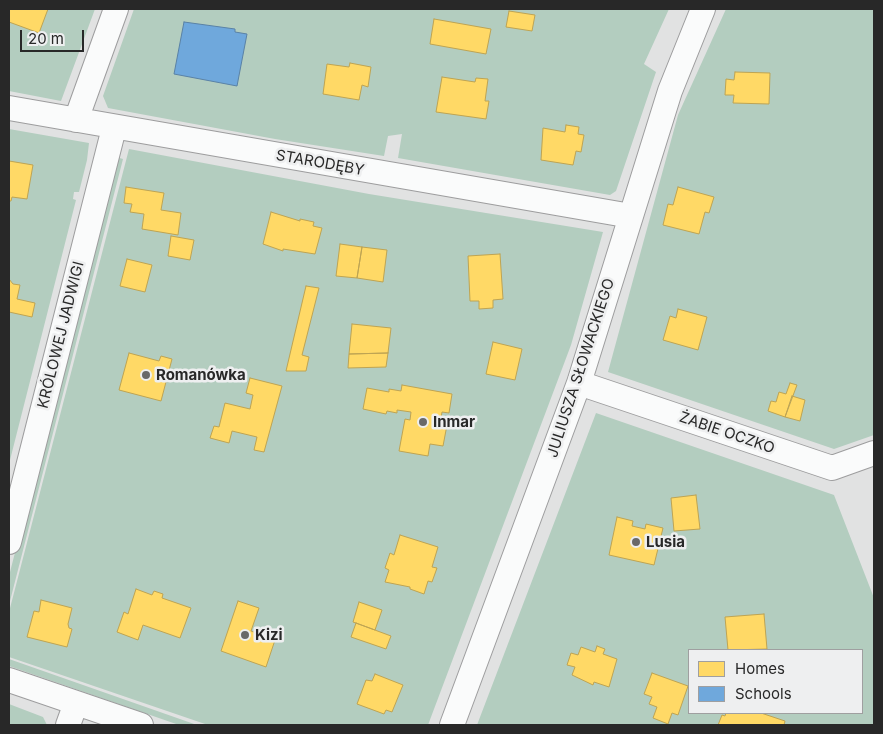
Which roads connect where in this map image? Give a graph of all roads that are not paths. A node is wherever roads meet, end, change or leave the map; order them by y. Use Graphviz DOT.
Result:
graph roads {
  1 [pos="116,9"];
  2 [pos="703,9"];
  3 [pos="9,108"];
  4 [pos="76,120"];
  5 [pos="114,128"];
  6 [pos="631,216"];
  7 [pos="579,383"];
  8 [pos="874,453"];
  9 [pos="9,542"];
  10 [pos="9,680"];
  11 [pos="76,703"];
  12 [pos="68,725"];
  13 [pos="141,725"];
  14 [pos="452,725"];
  1 -- 4 [label="street"];
  2 -- 6 [label="street, JULIUSZA SŁOWACKIEGO"];
  3 -- 4 [label="street, STARODĘBY"];
  4 -- 5 [label="street, STARODĘBY"];
  5 -- 6 [label="street, STARODĘBY"];
  5 -- 9 [label="street, KRÓLOWEJ JADWIGI"];
  6 -- 7 [label="street, JULIUSZA SŁOWACKIEGO"];
  7 -- 8 [label="street, ŻABIE OCZKO"];
  7 -- 14 [label="street, JULIUSZA SŁOWACKIEGO"];
  10 -- 11 [label="street"];
  11 -- 12 [label="street"];
  11 -- 13 [label="street"];
}
